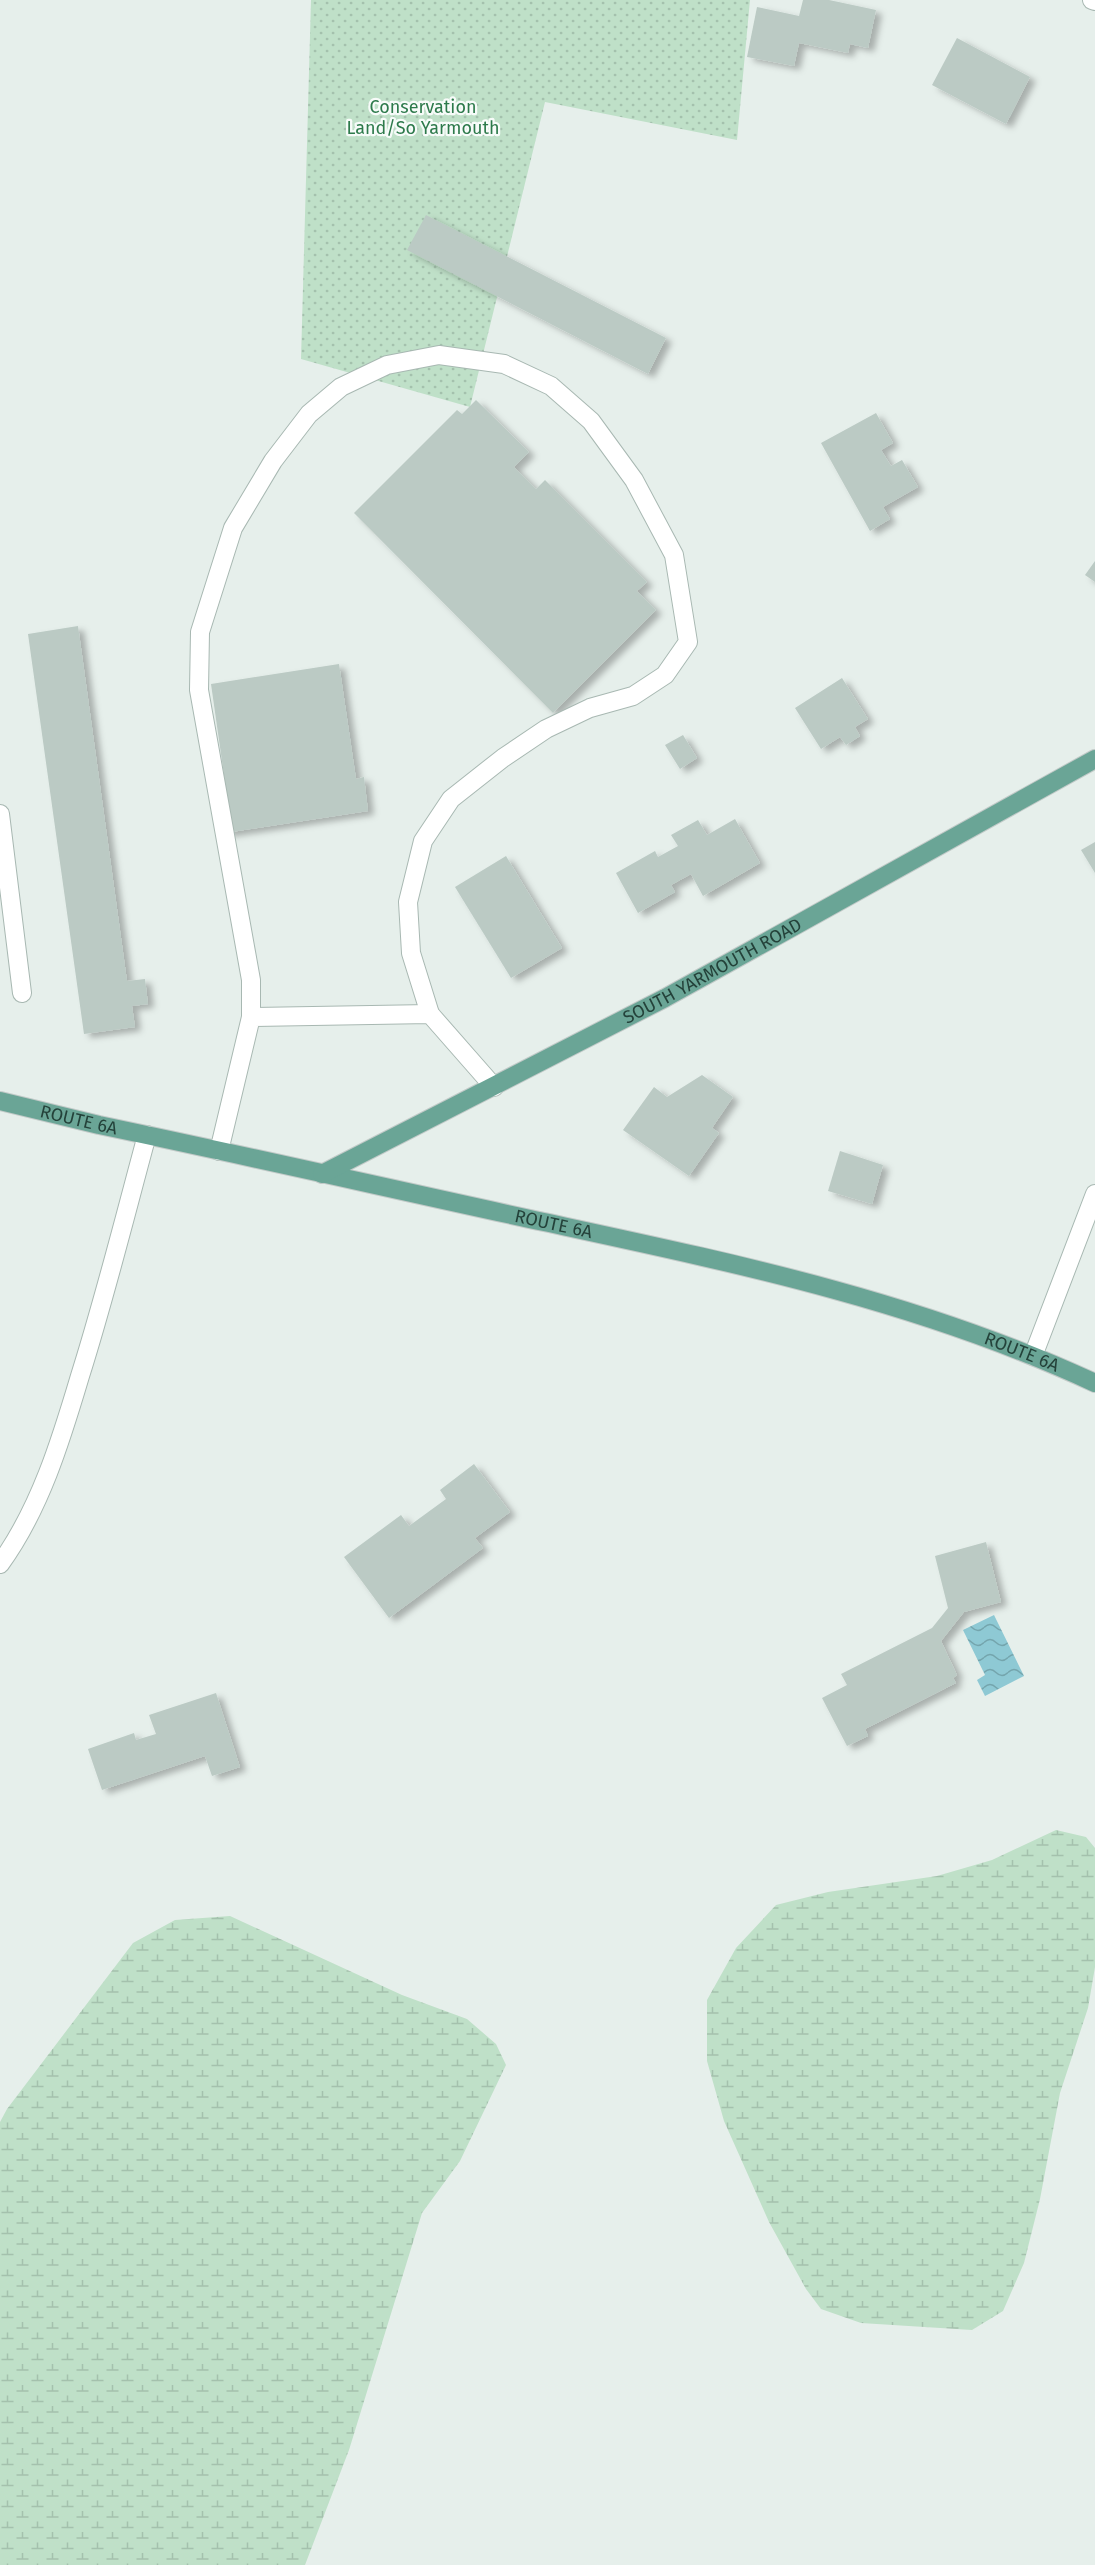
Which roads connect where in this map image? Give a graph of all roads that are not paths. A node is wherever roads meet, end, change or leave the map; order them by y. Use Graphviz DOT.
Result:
graph roads {
  1 [pos="1095,759"];
  2 [pos="0,814"];
  3 [pos="22,993"];
  4 [pos="430,1014"];
  5 [pos="251,1017"];
  6 [pos="494,1087"];
  7 [pos="0,1101"];
  8 [pos="147,1135"];
  9 [pos="219,1151"];
  10 [pos="322,1174"];
  11 [pos="1095,1194"];
  12 [pos="1033,1356"];
  13 [pos="1095,1383"];
  14 [pos="0,1564"];
  1 -- 6 [label="main road, SOUTH YARMOUTH ROAD"];
  2 -- 3 [label="lane"];
  4 -- 5 [label="lane"];
  4 -- 5 [label="lane"];
  4 -- 6 [label="lane"];
  5 -- 9 [label="lane"];
  6 -- 10 [label="main road, SOUTH YARMOUTH ROAD"];
  7 -- 8 [label="main road, ROUTE 6A"];
  8 -- 9 [label="main road, ROUTE 6A"];
  8 -- 14 [label="lane"];
  9 -- 10 [label="main road, ROUTE 6A"];
  10 -- 12 [label="main road, ROUTE 6A"];
  11 -- 12 [label="lane"];
  12 -- 13 [label="main road, ROUTE 6A"];
}
